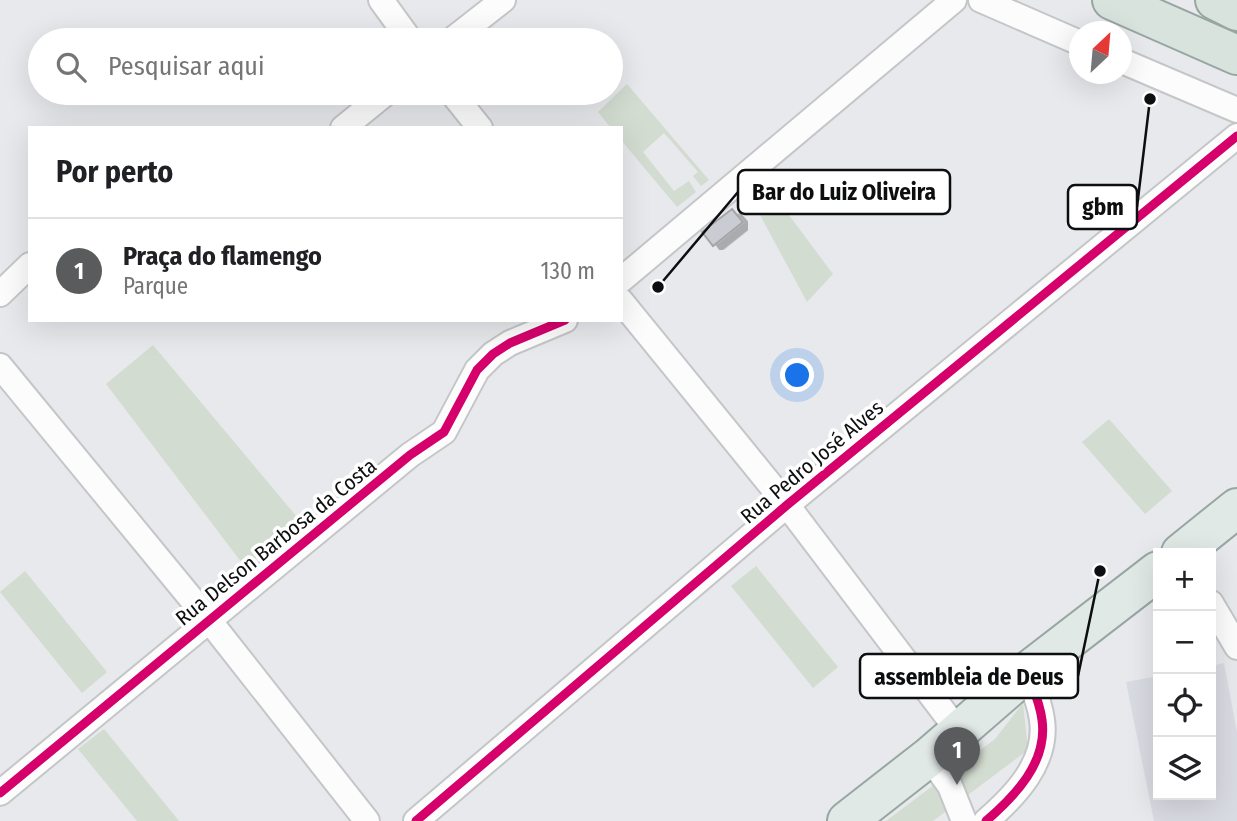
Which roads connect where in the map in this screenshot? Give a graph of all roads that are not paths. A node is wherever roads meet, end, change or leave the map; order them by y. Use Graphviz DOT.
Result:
graph roads {
  1 [pos="381,0"];
  2 [pos="503,0"];
  3 [pos="954,0"];
  4 [pos="981,0"];
  5 [pos="1112,0"];
  6 [pos="1215,0"];
  7 [pos="1237,11"];
  8 [pos="401,28"];
  9 [pos="467,28"];
  10 [pos="1069,38"];
  11 [pos="1237,55"];
  12 [pos="1132,65"];
  13 [pos="372,105"];
  14 [pos="462,105"];
  15 [pos="1237,110"];
  16 [pos="346,126"];
  17 [pos="478,126"];
  18 [pos="1237,136"];
  19 [pos="28,267"];
  20 [pos="623,278"];
  21 [pos="0,295"];
  22 [pos="623,303"];
  23 [pos="560,322"];
  24 [pos="0,366"];
  25 [pos="787,505"];
  26 [pos="1237,508"];
  27 [pos="1187,548"];
  28 [pos="1153,575"];
  29 [pos="1216,611"];
  30 [pos="208,619"];
  31 [pos="1237,647"];
  32 [pos="1027,672"];
  33 [pos="958,732"];
  34 [pos="929,757"];
  35 [pos="0,793"];
  36 [pos="367,821"];
  37 [pos="416,821"];
  38 [pos="847,821"];
  39 [pos="964,821"];
  40 [pos="986,821"];
  1 -- 8 [label="street"];
  2 -- 9 [label="street"];
  3 -- 20 [label="street"];
  4 -- 10 [label="street"];
  5 -- 11 [label="highway"];
  6 -- 7 [label="highway"];
  12 -- 15 [label="street"];
  13 -- 16 [label="street"];
  14 -- 17 [label="street"];
  18 -- 25 [label="street, Rua Pedro José Alves"];
  19 -- 21 [label="street"];
  22 -- 25 [label="street"];
  23 -- 30 [label="street, Rua Delson Barbosa da Costa"];
  24 -- 30 [label="street"];
  25 -- 33 [label="street"];
  25 -- 37 [label="street, Rua Pedro José Alves"];
  26 -- 27 [label="main road"];
  28 -- 32 [label="main road"];
  29 -- 31 [label="street"];
  30 -- 35 [label="street, Rua Delson Barbosa da Costa"];
  30 -- 36 [label="street"];
  32 -- 33 [label="main road"];
  32 -- 40 [label="street"];
  33 -- 34 [label="main road"];
  34 -- 38 [label="main road"];
  34 -- 39 [label="street"];
}
